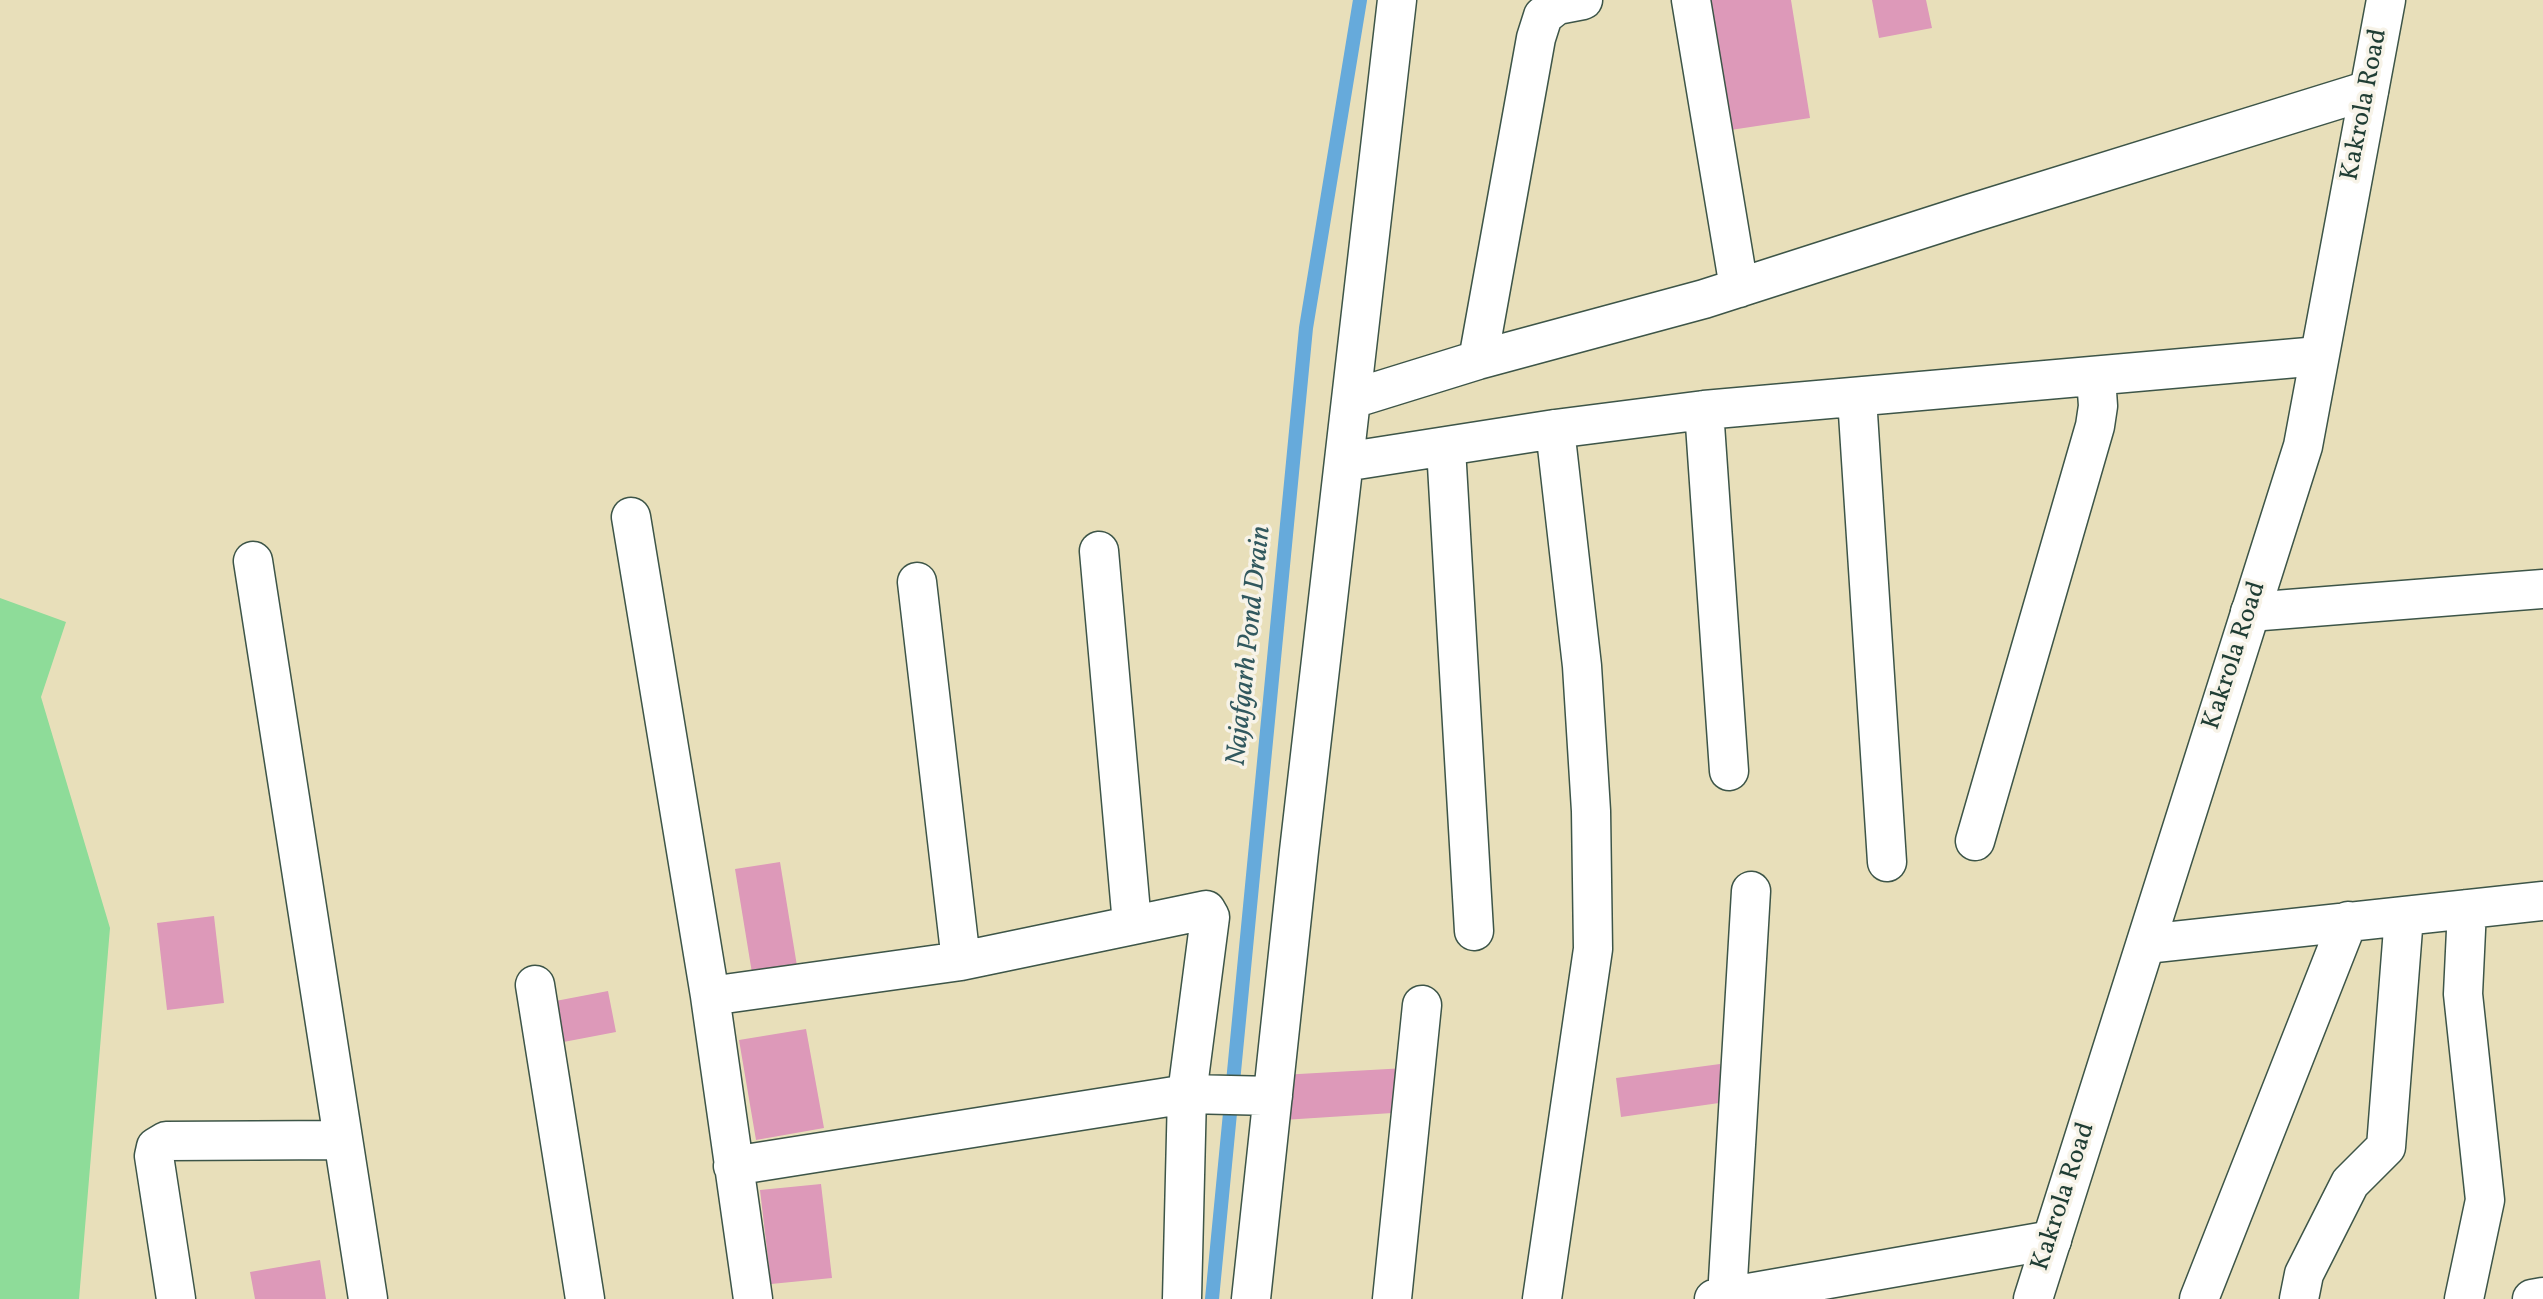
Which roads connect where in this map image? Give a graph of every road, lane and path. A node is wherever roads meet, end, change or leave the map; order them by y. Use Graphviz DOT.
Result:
graph roads {
  1 [pos="1397,0"];
  2 [pos="1583,0"];
  3 [pos="1691,0"];
  4 [pos="2386,0"];
  5 [pos="2369,90"];
  6 [pos="1739,288"];
  7 [pos="2319,356"];
  8 [pos="1478,360"];
  9 [pos="2096,377"];
  10 [pos="1857,398"];
  11 [pos="1352,399"];
  12 [pos="1704,410"];
  13 [pos="1555,429"];
  14 [pos="1446,448"];
  15 [pos="1344,462"];
  16 [pos="631,517"];
  17 [pos="1098,551"];
  18 [pos="253,561"];
  19 [pos="916,582"];
  20 [pos="2543,589"];
  21 [pos="2250,612"];
  22 [pos="1729,771"];
  23 [pos="1975,841"];
  24 [pos="1888,862"];
  25 [pos="1751,891"];
  26 [pos="2543,901"];
  27 [pos="2467,909"];
  28 [pos="2404,916"];
  29 [pos="2348,921"];
  30 [pos="1132,924"];
  31 [pos="1474,931"];
  32 [pos="2146,944"];
  33 [pos="961,961"];
  34 [pos="535,985"];
  35 [pos="710,996"];
  36 [pos="1422,1005"];
  37 [pos="1231,1095"];
  38 [pos="343,1140"];
  39 [pos="733,1167"];
  40 [pos="2052,1240"];
  41 [pos="2543,1297"];
  42 [pos="1720,1298"];
  43 [pos="177,1299"];
  44 [pos="368,1299"];
  45 [pos="585,1299"];
  46 [pos="753,1299"];
  47 [pos="1182,1299"];
  48 [pos="1251,1299"];
  49 [pos="1392,1299"];
  50 [pos="1542,1299"];
  51 [pos="2033,1299"];
  52 [pos="2199,1299"];
  53 [pos="2299,1299"];
  54 [pos="2464,1299"];
  55 [pos="2532,1299"];
  1 -- 11 [label="street"];
  2 -- 8 [label="street"];
  3 -- 6 [label="street"];
  4 -- 5 [label="street, Kakrola Road"];
  5 -- 6 [label="street"];
  5 -- 7 [label="street, Kakrola Road"];
  6 -- 8 [label="street"];
  7 -- 9 [label="street"];
  7 -- 21 [label="street, Kakrola Road"];
  8 -- 11 [label="street"];
  9 -- 10 [label="street"];
  9 -- 23 [label="street"];
  10 -- 12 [label="street"];
  10 -- 24 [label="street"];
  11 -- 15 [label="street"];
  12 -- 13 [label="street"];
  12 -- 22 [label="street"];
  13 -- 14 [label="street"];
  13 -- 50 [label="street"];
  14 -- 15 [label="street"];
  14 -- 31 [label="street"];
  15 -- 37 [label="street"];
  16 -- 35 [label="street"];
  17 -- 30 [label="street"];
  18 -- 38 [label="street"];
  19 -- 33 [label="street"];
  20 -- 21 [label="street"];
  21 -- 32 [label="street, Kakrola Road"];
  25 -- 42 [label="street"];
  26 -- 27 [label="street"];
  27 -- 28 [label="street"];
  27 -- 54 [label="street"];
  28 -- 29 [label="street"];
  28 -- 53 [label="street"];
  29 -- 32 [label="street"];
  29 -- 52 [label="street"];
  30 -- 33 [label="street"];
  30 -- 37 [label="street"];
  32 -- 40 [label="street, Kakrola Road"];
  33 -- 35 [label="street"];
  34 -- 45 [label="street"];
  35 -- 39 [label="street"];
  36 -- 49 [label="street"];
  37 -- 39 [label="street"];
  37 -- 47 [label="street"];
  37 -- 48 [label="street"];
  38 -- 43 [label="street"];
  38 -- 44 [label="street"];
  39 -- 46 [label="street"];
  40 -- 42 [label="street"];
  40 -- 51 [label="street, Kakrola Road"];
  41 -- 55 [label="street"];
}
